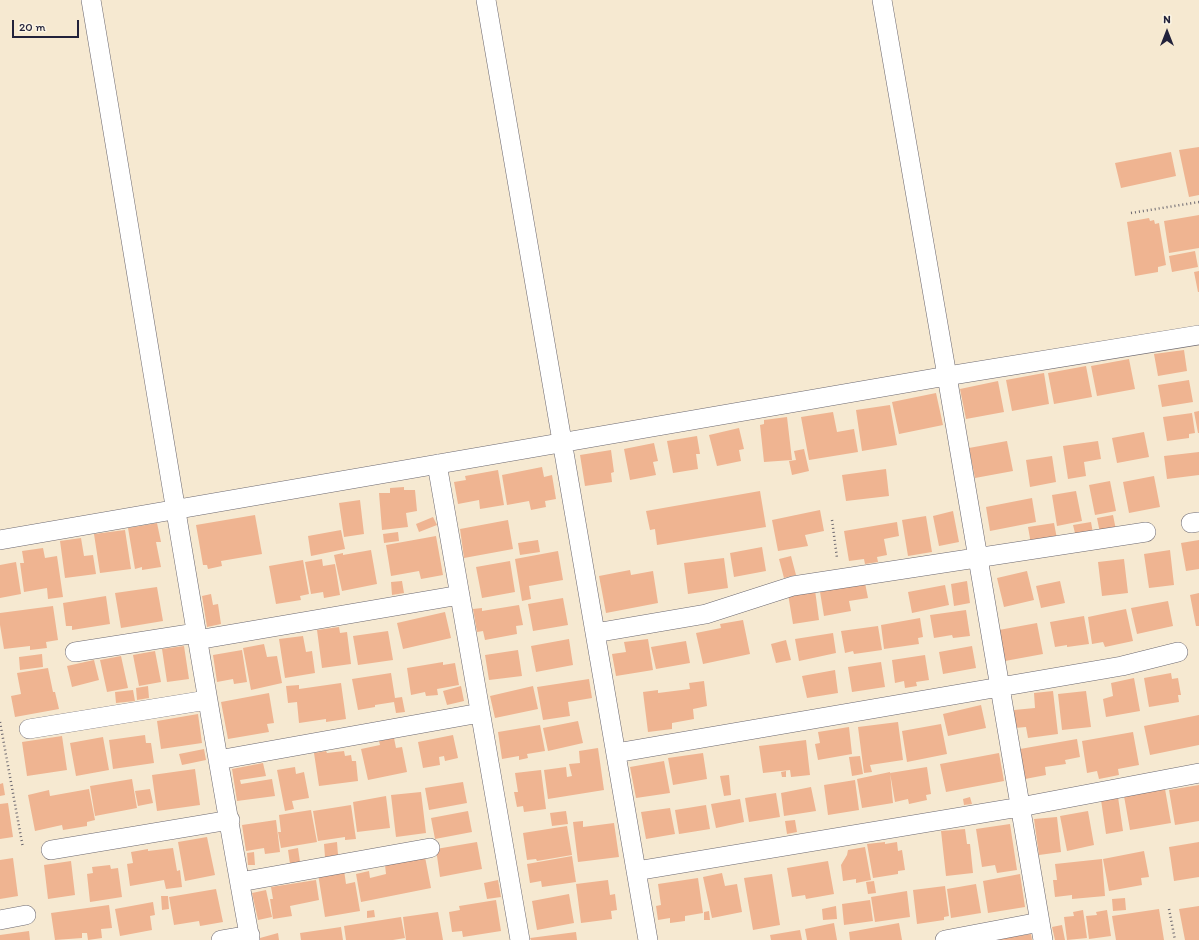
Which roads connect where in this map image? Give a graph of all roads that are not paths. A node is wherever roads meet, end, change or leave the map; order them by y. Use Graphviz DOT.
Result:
graph roads {
  1 [pos="91,0"];
  2 [pos="486,0"];
  3 [pos="882,0"];
  4 [pos="1199,335"];
  5 [pos="947,376"];
  6 [pos="562,443"];
  7 [pos="437,464"];
  8 [pos="176,509"];
  9 [pos="1146,532"];
  10 [pos="0,540"];
  11 [pos="978,558"];
  12 [pos="460,595"];
  13 [pos="595,633"];
  14 [pos="197,637"];
  15 [pos="75,652"];
  16 [pos="1178,652"];
  17 [pos="1000,687"];
  18 [pos="207,700"];
  19 [pos="480,713"];
  20 [pos="29,729"];
  21 [pos="616,753"];
  22 [pos="218,760"];
  23 [pos="1199,773"];
  24 [pos="1020,807"];
  25 [pos="230,820"];
  26 [pos="430,848"];
  27 [pos="51,850"];
  28 [pos="636,871"];
  29 [pos="240,882"];
  30 [pos="26,915"];
  31 [pos="0,920"];
  32 [pos="1041,931"];
  33 [pos="250,938"];
  34 [pos="220,940"];
  35 [pos="520,940"];
  36 [pos="648,940"];
  37 [pos="945,940"];
  1 -- 8 [label="street"];
  2 -- 6 [label="street"];
  3 -- 5 [label="street"];
  4 -- 5 [label="street"];
  5 -- 6 [label="street"];
  5 -- 11 [label="street"];
  6 -- 7 [label="street"];
  6 -- 13 [label="street"];
  7 -- 8 [label="street"];
  7 -- 12 [label="street"];
  8 -- 10 [label="street"];
  8 -- 14 [label="street"];
  9 -- 11 [label="street"];
  11 -- 13 [label="street"];
  11 -- 17 [label="street"];
  12 -- 14 [label="street"];
  12 -- 19 [label="street"];
  13 -- 21 [label="street"];
  14 -- 15 [label="street"];
  14 -- 18 [label="street"];
  16 -- 17 [label="street"];
  17 -- 21 [label="street"];
  17 -- 24 [label="street"];
  18 -- 20 [label="street"];
  18 -- 22 [label="street"];
  19 -- 22 [label="street"];
  19 -- 35 [label="street"];
  21 -- 28 [label="street"];
  22 -- 25 [label="street"];
  23 -- 24 [label="street"];
  24 -- 28 [label="street"];
  24 -- 32 [label="street"];
  25 -- 27 [label="street"];
  25 -- 29 [label="street"];
  26 -- 29 [label="street"];
  28 -- 36 [label="street"];
  29 -- 33 [label="street"];
  30 -- 31 [label="street"];
  32 -- 37 [label="street"];
  33 -- 34 [label="street"];
}
